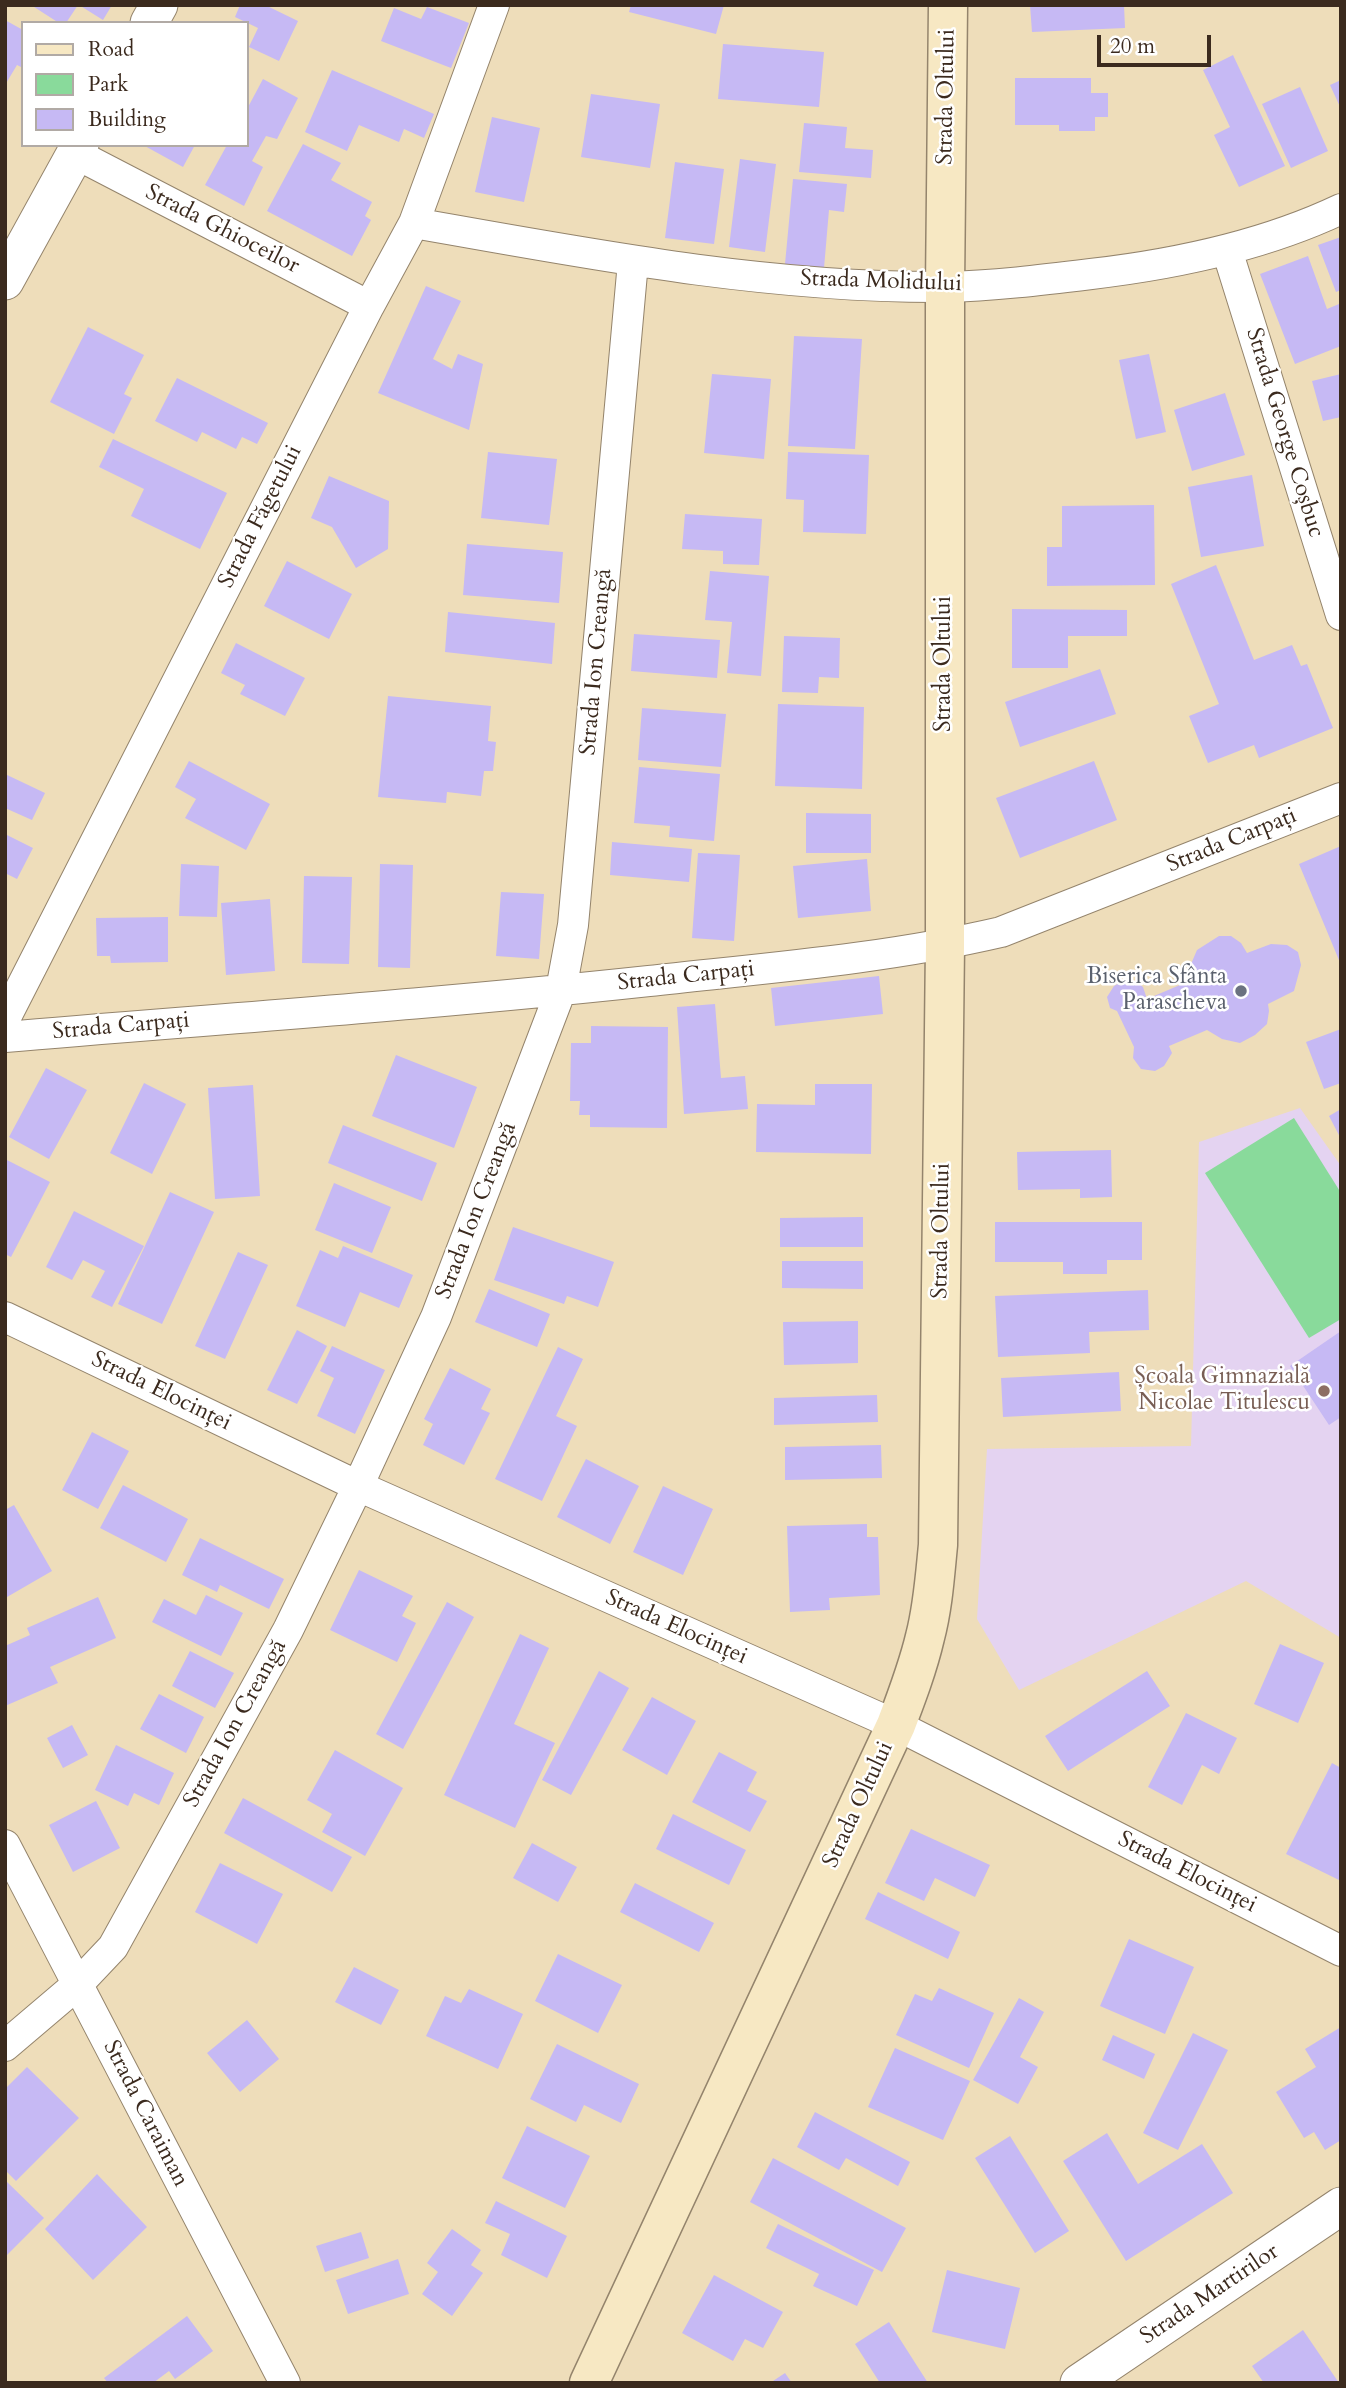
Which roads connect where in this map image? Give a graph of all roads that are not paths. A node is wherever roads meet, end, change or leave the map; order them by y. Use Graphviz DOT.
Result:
graph roads {
  1 [pos="159,5"];
  2 [pos="494,5"];
  3 [pos="948,5"];
  4 [pos="150,21"];
  5 [pos="78,150"];
  6 [pos="1341,209"];
  7 [pos="414,223"];
  8 [pos="1227,250"];
  9 [pos="633,262"];
  10 [pos="5,281"];
  11 [pos="945,287"];
  12 [pos="369,306"];
  13 [pos="1341,615"];
  14 [pos="1341,798"];
  15 [pos="946,945"];
  16 [pos="561,990"];
  17 [pos="5,1019"];
  18 [pos="5,1037"];
  19 [pos="5,1317"];
  20 [pos="358,1486"];
  21 [pos="896,1725"];
  22 [pos="5,1845"];
  23 [pos="1341,1951"];
  24 [pos="78,1984"];
  25 [pos="5,2046"];
  26 [pos="1341,2206"];
  27 [pos="1100,2377"];
  28 [pos="285,2383"];
  29 [pos="589,2383"];
  1 -- 4 [label="street"];
  2 -- 7 [label="street, Strada Făgetului"];
  3 -- 11 [label="main road, Strada Oltului"];
  5 -- 10 [label="street"];
  5 -- 12 [label="street, Strada Ghioceilor"];
  6 -- 8 [label="street, Strada Molidului"];
  7 -- 9 [label="street, Strada Molidului"];
  7 -- 12 [label="street, Strada Făgetului"];
  8 -- 11 [label="street, Strada Molidului"];
  8 -- 13 [label="street, Strada George Coșbuc"];
  9 -- 11 [label="street, Strada Molidului"];
  9 -- 16 [label="street, Strada Ion Creangă"];
  11 -- 15 [label="main road, Strada Oltului"];
  12 -- 17 [label="street, Strada Făgetului"];
  14 -- 15 [label="street, Strada Carpați"];
  15 -- 16 [label="street, Strada Carpați"];
  15 -- 21 [label="main road, Strada Oltului"];
  16 -- 18 [label="street, Strada Carpați"];
  16 -- 20 [label="street, Strada Ion Creangă"];
  19 -- 20 [label="street, Strada Elocinței"];
  20 -- 21 [label="street, Strada Elocinței"];
  20 -- 24 [label="street, Strada Ion Creangă"];
  21 -- 23 [label="street, Strada Elocinței"];
  21 -- 29 [label="main road, Strada Oltului"];
  22 -- 24 [label="street, Strada Caraiman"];
  24 -- 25 [label="street, Strada Ion Creangă"];
  24 -- 28 [label="street, Strada Caraiman"];
  26 -- 27 [label="street, Strada Martirilor"];
}
